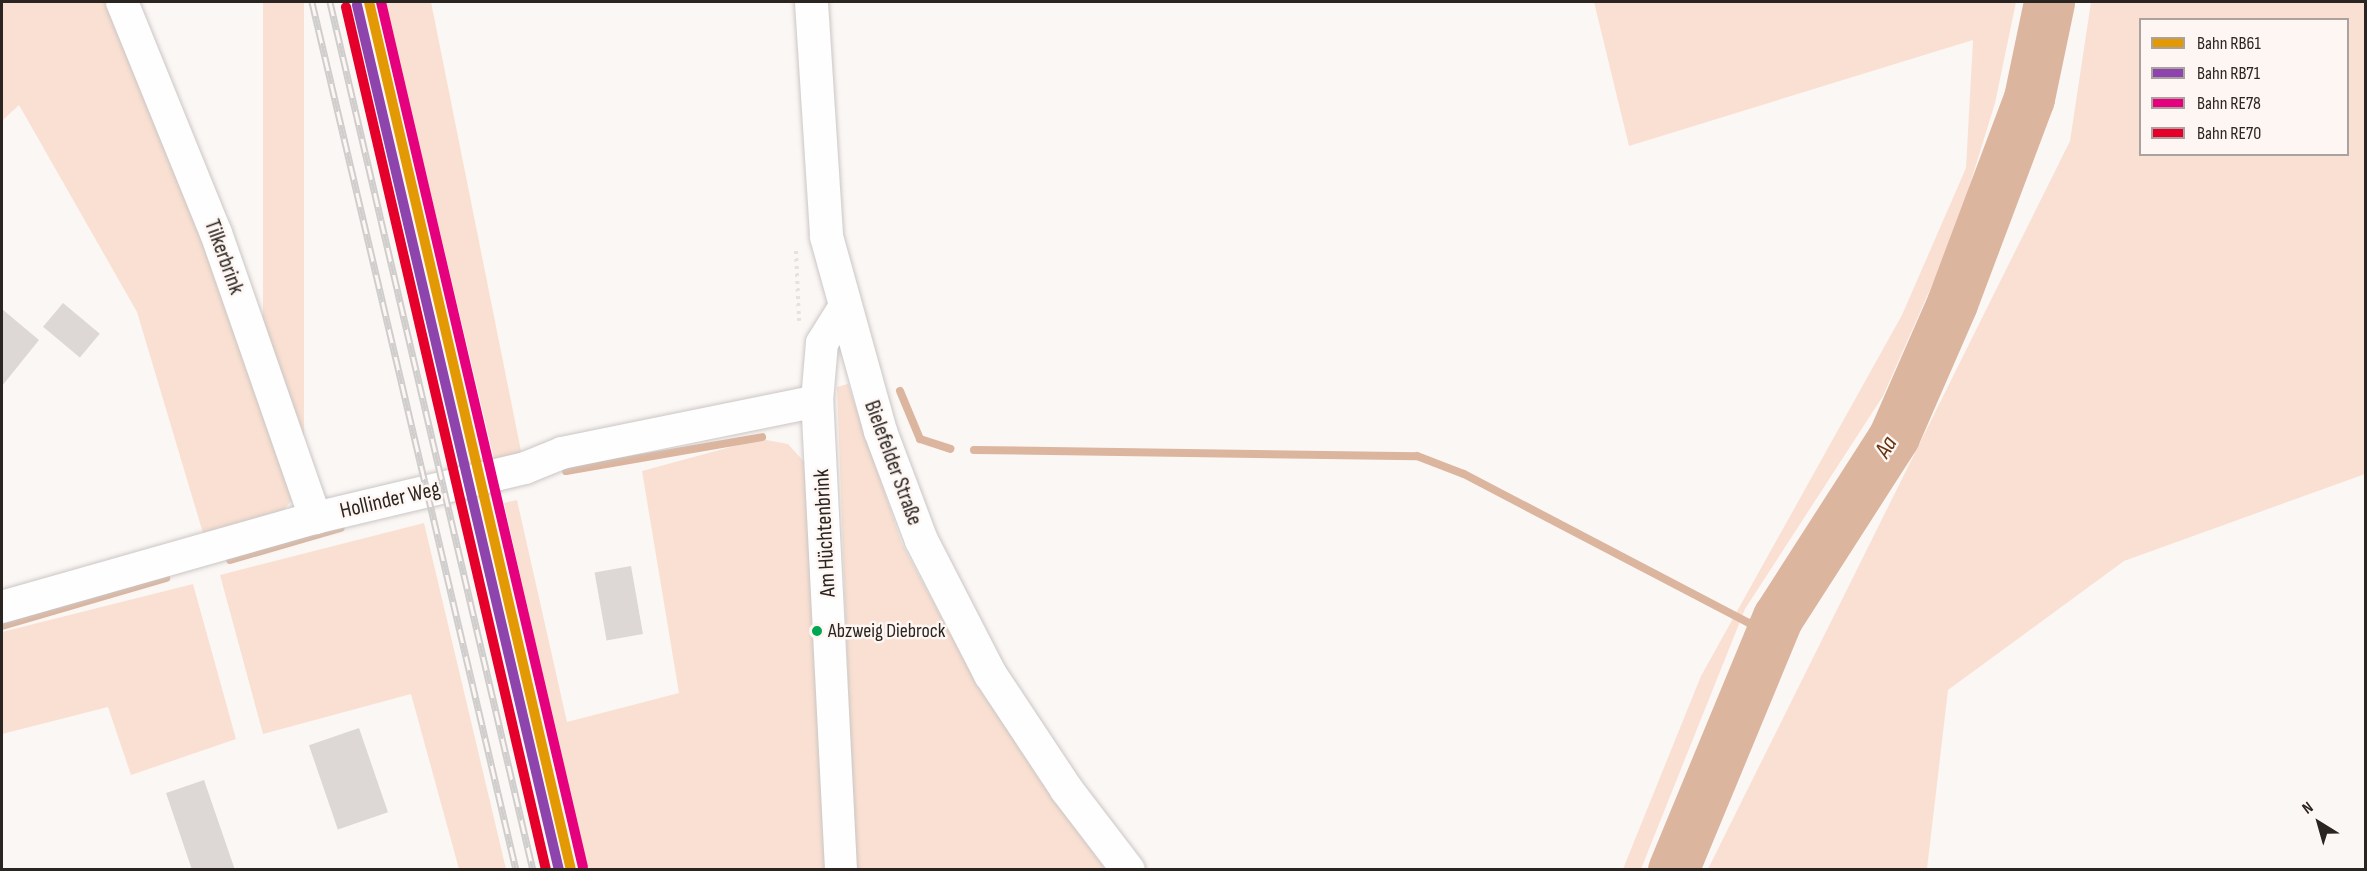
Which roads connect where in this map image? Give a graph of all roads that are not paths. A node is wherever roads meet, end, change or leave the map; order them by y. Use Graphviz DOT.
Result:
graph roads {
  1 [pos="122,2"];
  2 [pos="811,2"];
  3 [pos="842,311"];
  4 [pos="817,401"];
  5 [pos="315,518"];
  6 [pos="2,607"];
  7 [pos="841,870"];
  8 [pos="1128,870"];
  1 -- 5 [label="street, Tilkerbrink"];
  2 -- 3 [label="main road, Bielefelder Straße"];
  3 -- 4 [label="street, Am Hüchtenbrink"];
  3 -- 8 [label="main road, Bielefelder Straße"];
  4 -- 5 [label="street, Hollinder Weg"];
  4 -- 7 [label="street, Am Hüchtenbrink"];
  5 -- 6 [label="street, Hollinder Weg"];
}
